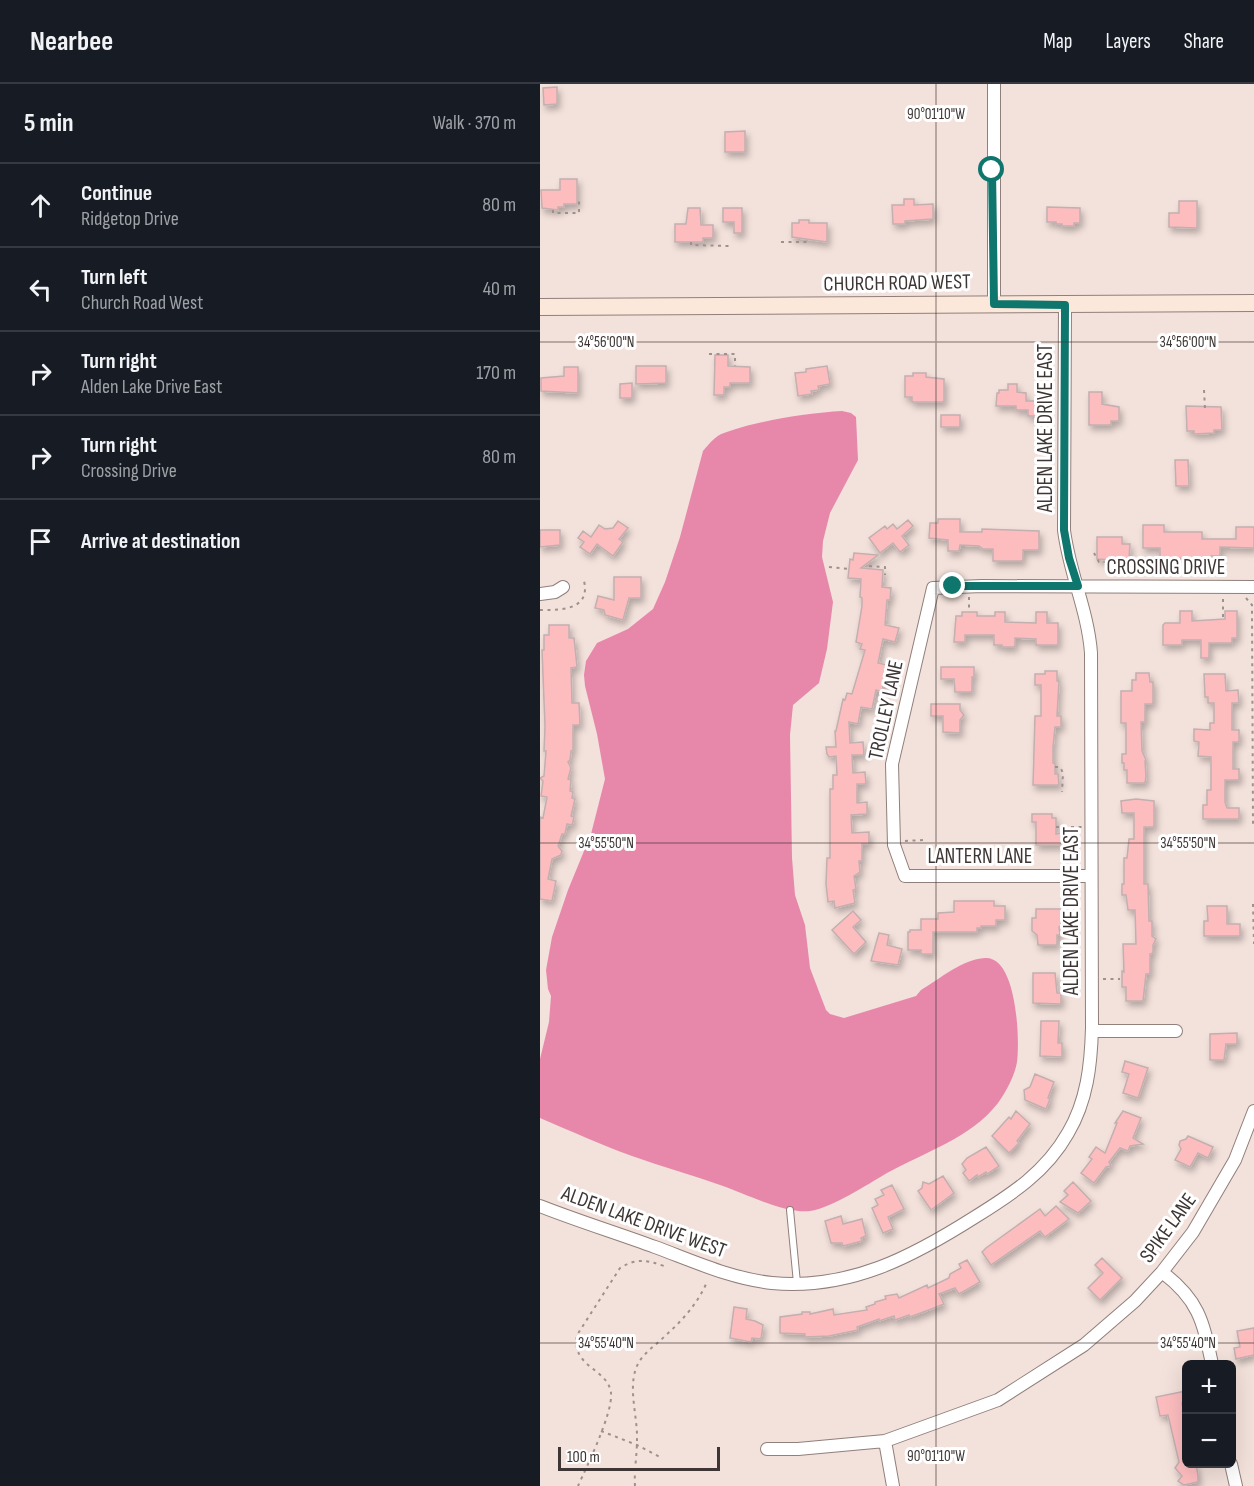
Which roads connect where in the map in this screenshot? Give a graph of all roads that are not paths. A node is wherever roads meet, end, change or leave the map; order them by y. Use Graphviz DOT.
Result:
graph roads {
  1 [pos="994,84"];
  2 [pos="1254,303"];
  3 [pos="994,304"];
  4 [pos="1065,305"];
  5 [pos="540,307"];
  6 [pos="1078,586"];
  7 [pos="563,587"];
  8 [pos="1254,587"];
  9 [pos="933,588"];
  10 [pos="540,594"];
  11 [pos="905,876"];
  12 [pos="1090,876"];
  13 [pos="1092,1031"];
  14 [pos="1176,1031"];
  15 [pos="1254,1111"];
  16 [pos="540,1206"];
  17 [pos="790,1210"];
  18 [pos="1162,1272"];
  19 [pos="735,1276"];
  20 [pos="797,1284"];
  21 [pos="1211,1360"];
  22 [pos="885,1441"];
  23 [pos="767,1449"];
  24 [pos="1232,1468"];
  25 [pos="893,1486"];
  26 [pos="1236,1486"];
  1 -- 3 [label="street"];
  2 -- 4 [label="street, CHURCH ROAD WEST"];
  3 -- 4 [label="street, CHURCH ROAD WEST"];
  3 -- 5 [label="street, CHURCH ROAD WEST"];
  4 -- 6 [label="street, ALDEN LAKE DRIVE EAST"];
  6 -- 8 [label="street, CROSSING DRIVE"];
  6 -- 9 [label="street, CROSSING DRIVE"];
  6 -- 12 [label="street, ALDEN LAKE DRIVE EAST"];
  7 -- 10 [label="street"];
  9 -- 11 [label="street, TROLLEY LANE"];
  11 -- 12 [label="street, LANTERN LANE"];
  12 -- 13 [label="street, ALDEN LAKE DRIVE EAST"];
  13 -- 14 [label="street"];
  13 -- 20 [label="street, ALDEN LAKE DRIVE EAST"];
  15 -- 18 [label="street, SPIKE LANE"];
  16 -- 19 [label="street, ALDEN LAKE DRIVE WEST"];
  17 -- 20 [label="lane"];
  18 -- 21 [label="street"];
  18 -- 22 [label="street, SPIKE LANE"];
  19 -- 20 [label="street, ALDEN LAKE DRIVE EAST"];
  22 -- 23 [label="street, SPIKE LANE"];
  22 -- 25 [label="street"];
  24 -- 26 [label="street"];
}
